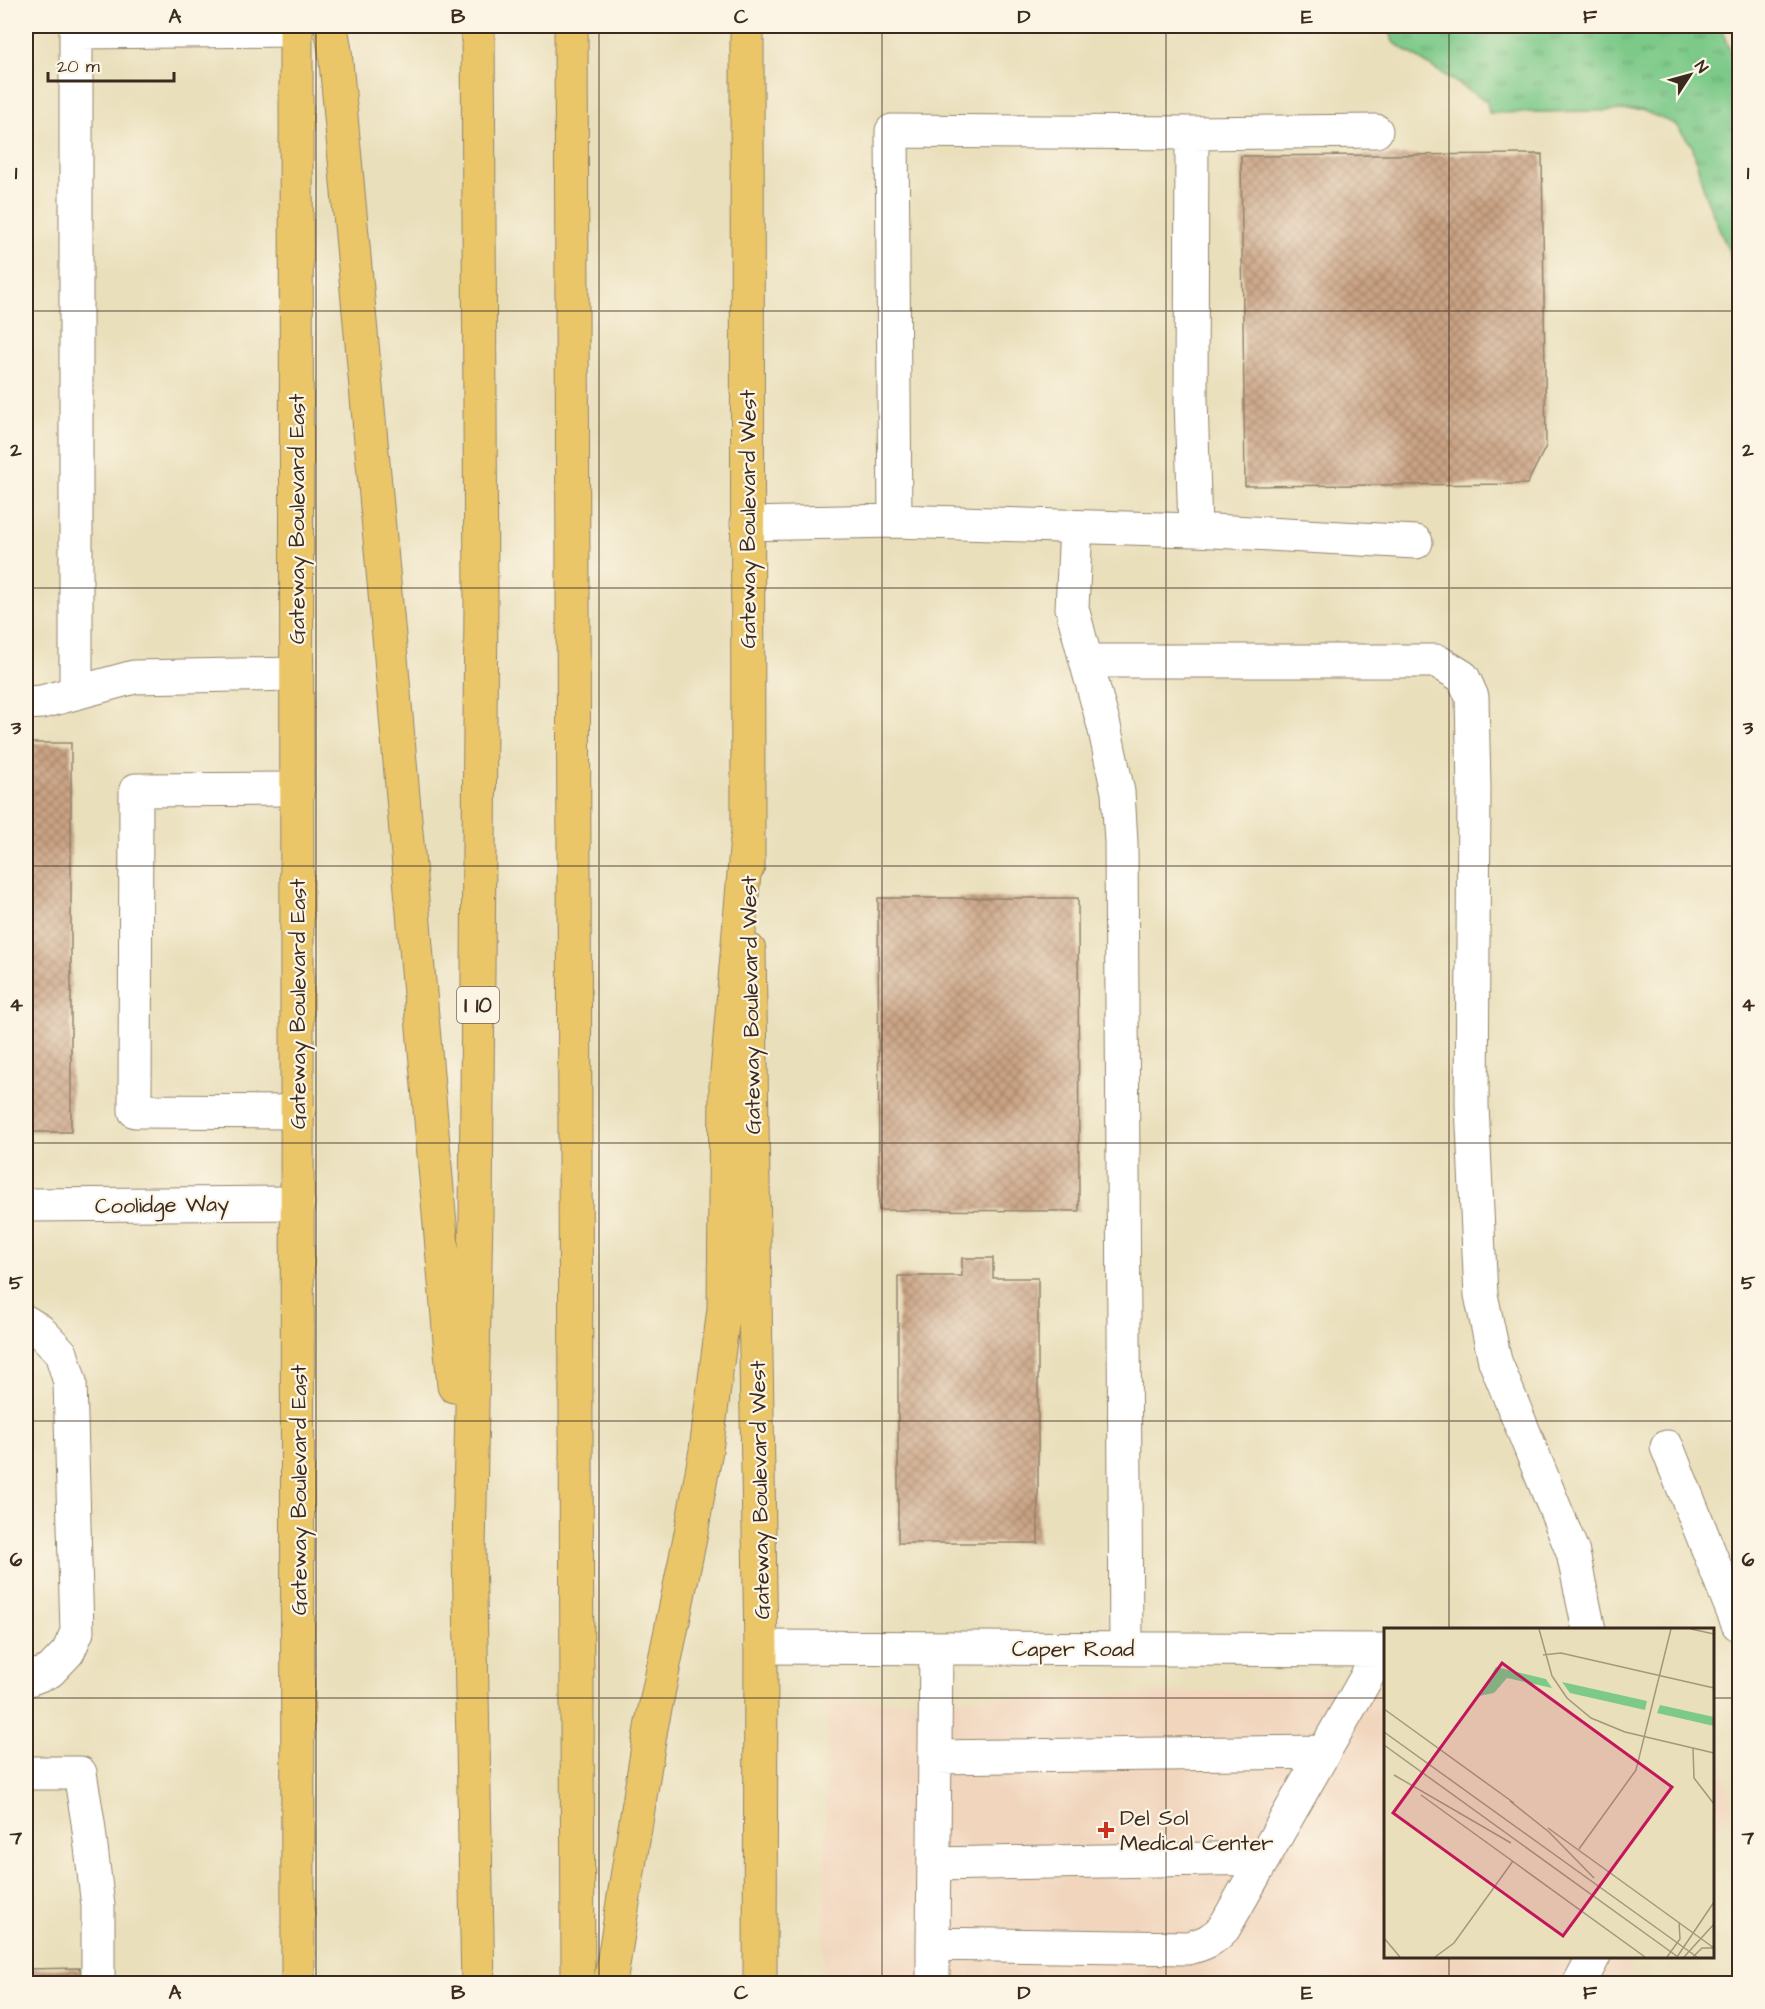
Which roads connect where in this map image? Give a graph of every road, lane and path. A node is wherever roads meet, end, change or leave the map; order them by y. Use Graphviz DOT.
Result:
graph roads {
  1 [pos="331,26"];
  2 [pos="478,26"];
  3 [pos="571,26"];
  4 [pos="747,26"];
  5 [pos="296,28"];
  6 [pos="1376,130"];
  7 [pos="1192,133"];
  8 [pos="895,521"];
  9 [pos="747,524"];
  10 [pos="1076,527"];
  11 [pos="1195,530"];
  12 [pos="1416,542"];
  13 [pos="1086,661"];
  14 [pos="296,674"];
  15 [pos="76,693"];
  16 [pos="26,703"];
  17 [pos="297,789"];
  18 [pos="747,838"];
  19 [pos="298,1112"];
  20 [pos="298,1203"];
  21 [pos="26,1205"];
  22 [pos="26,1322"];
  23 [pos="1667,1448"];
  24 [pos="469,1549"];
  25 [pos="1730,1626"];
  26 [pos="1589,1628"];
  27 [pos="761,1647"];
  28 [pos="936,1648"];
  29 [pos="1126,1649"];
  30 [pos="1384,1650"];
  31 [pos="26,1680"];
  32 [pos="1324,1752"];
  33 [pos="934,1757"];
  34 [pos="26,1773"];
  35 [pos="1264,1858"];
  36 [pos="934,1864"];
  37 [pos="933,1944"];
  38 [pos="1593,1958"];
  39 [pos="98,1983"];
  40 [pos="297,1983"];
  41 [pos="478,1983"];
  42 [pos="578,1983"];
  43 [pos="610,1983"];
  44 [pos="760,1983"];
  45 [pos="933,1983"];
  46 [pos="1579,1983"];
  1 -- 24 [label="main road"];
  2 -- 24 [label="main road, I 10"];
  3 -- 42 [label="main road"];
  4 -- 9 [label="main road, Gateway Boulevard West"];
  5 -- 14 [label="main road, Gateway Boulevard East"];
  5 -- 15 [label="street"];
  6 -- 7 [label="street"];
  7 -- 8 [label="street"];
  7 -- 11 [label="street"];
  8 -- 9 [label="street"];
  8 -- 10 [label="street"];
  9 -- 18 [label="main road, Gateway Boulevard West"];
  10 -- 11 [label="street"];
  10 -- 13 [label="street"];
  11 -- 12 [label="street"];
  13 -- 26 [label="street"];
  13 -- 29 [label="street"];
  14 -- 15 [label="street"];
  14 -- 17 [label="main road, Gateway Boulevard East"];
  15 -- 16 [label="street"];
  17 -- 19 [label="main road, Gateway Boulevard East"];
  17 -- 19 [label="street"];
  18 -- 27 [label="main road, Gateway Boulevard West"];
  18 -- 43 [label="main road"];
  19 -- 20 [label="main road, Gateway Boulevard East"];
  20 -- 21 [label="street, Coolidge Way"];
  20 -- 40 [label="main road, Gateway Boulevard East"];
  22 -- 31 [label="street"];
  23 -- 25 [label="street"];
  24 -- 41 [label="main road, I 10"];
  27 -- 28 [label="street, Caper Road"];
  27 -- 44 [label="main road, Gateway Boulevard West"];
  28 -- 29 [label="street, Caper Road"];
  28 -- 33 [label="street"];
  29 -- 30 [label="street, Caper Road"];
  30 -- 32 [label="street"];
  32 -- 33 [label="street"];
  32 -- 35 [label="street"];
  33 -- 36 [label="street"];
  34 -- 39 [label="street"];
  35 -- 36 [label="street"];
  35 -- 37 [label="street"];
  36 -- 37 [label="street"];
  37 -- 45 [label="street"];
  38 -- 46 [label="street"];
}
